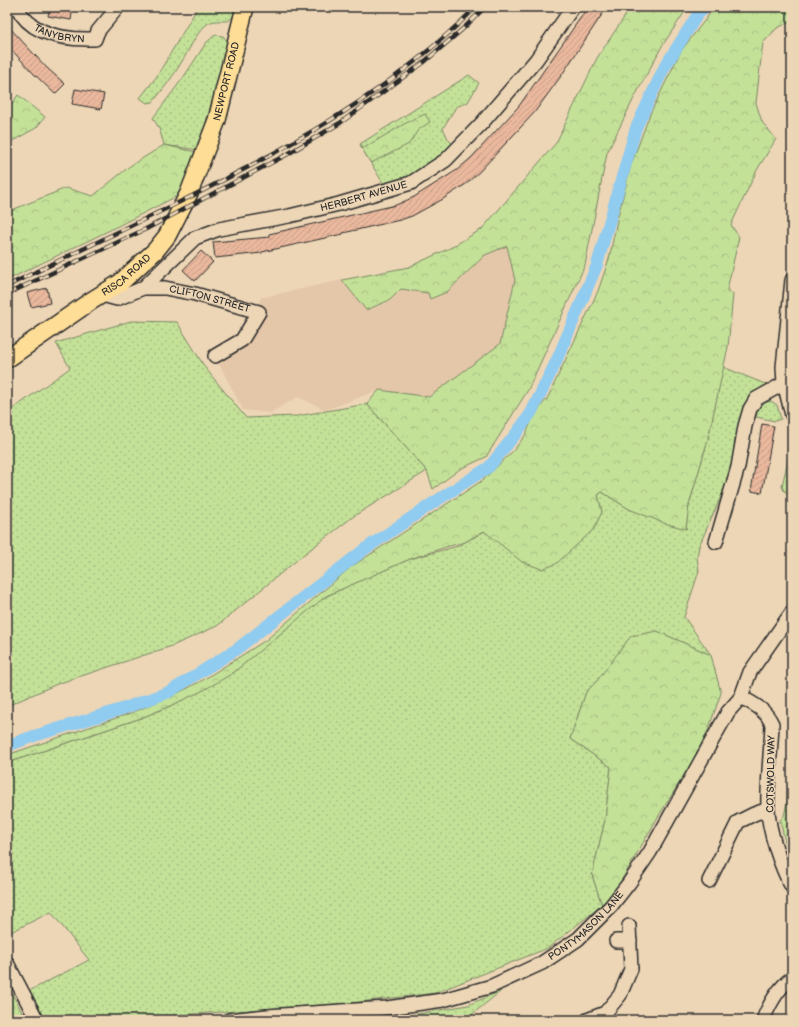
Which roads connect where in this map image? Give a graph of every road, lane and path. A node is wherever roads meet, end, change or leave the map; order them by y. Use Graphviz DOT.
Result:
graph roads {
  1 [pos="18,7"];
  2 [pos="118,7"];
  3 [pos="245,7"];
  4 [pos="573,7"];
  5 [pos="204,155"];
  6 [pos="792,283"];
  7 [pos="143,288"];
  8 [pos="102,296"];
  9 [pos="790,328"];
  10 [pos="215,356"];
  11 [pos="7,359"];
  12 [pos="788,381"];
  13 [pos="792,415"];
  14 [pos="716,542"];
  15 [pos="792,612"];
  16 [pos="741,697"];
  17 [pos="768,809"];
  18 [pos="709,881"];
  19 [pos="792,887"];
  20 [pos="629,926"];
  21 [pos="616,941"];
  22 [pos="630,941"];
  23 [pos="7,963"];
  24 [pos="792,978"];
  25 [pos="388,1014"];
  26 [pos="608,1017"];
  27 [pos="37,1020"];
  28 [pos="229,1020"];
  29 [pos="587,1020"];
  30 [pos="763,1020"];
  1 -- 2 [label="street, TANYBRYN"];
  3 -- 5 [label="main road, NEWPORT ROAD"];
  4 -- 7 [label="street, HERBERT AVENUE"];
  5 -- 8 [label="main road, RISCA ROAD"];
  6 -- 9 [label="street"];
  7 -- 8 [label="street, HERBERT AVENUE"];
  7 -- 10 [label="street, CLIFTON STREET"];
  8 -- 11 [label="main road, RISCA ROAD"];
  9 -- 12 [label="street"];
  12 -- 13 [label="street"];
  12 -- 14 [label="street"];
  15 -- 16 [label="street, PONTYMASON LANE"];
  16 -- 17 [label="street, COTSWOLD WAY"];
  16 -- 25 [label="street, PONTYMASON LANE"];
  17 -- 18 [label="street"];
  17 -- 19 [label="street, COTSWOLD WAY"];
  20 -- 22 [label="street"];
  21 -- 22 [label="street"];
  22 -- 26 [label="street"];
  23 -- 27 [label="street"];
  24 -- 30 [label="street"];
  25 -- 28 [label="street, PONTYMASON LANE"];
  26 -- 29 [label="street"];
}
